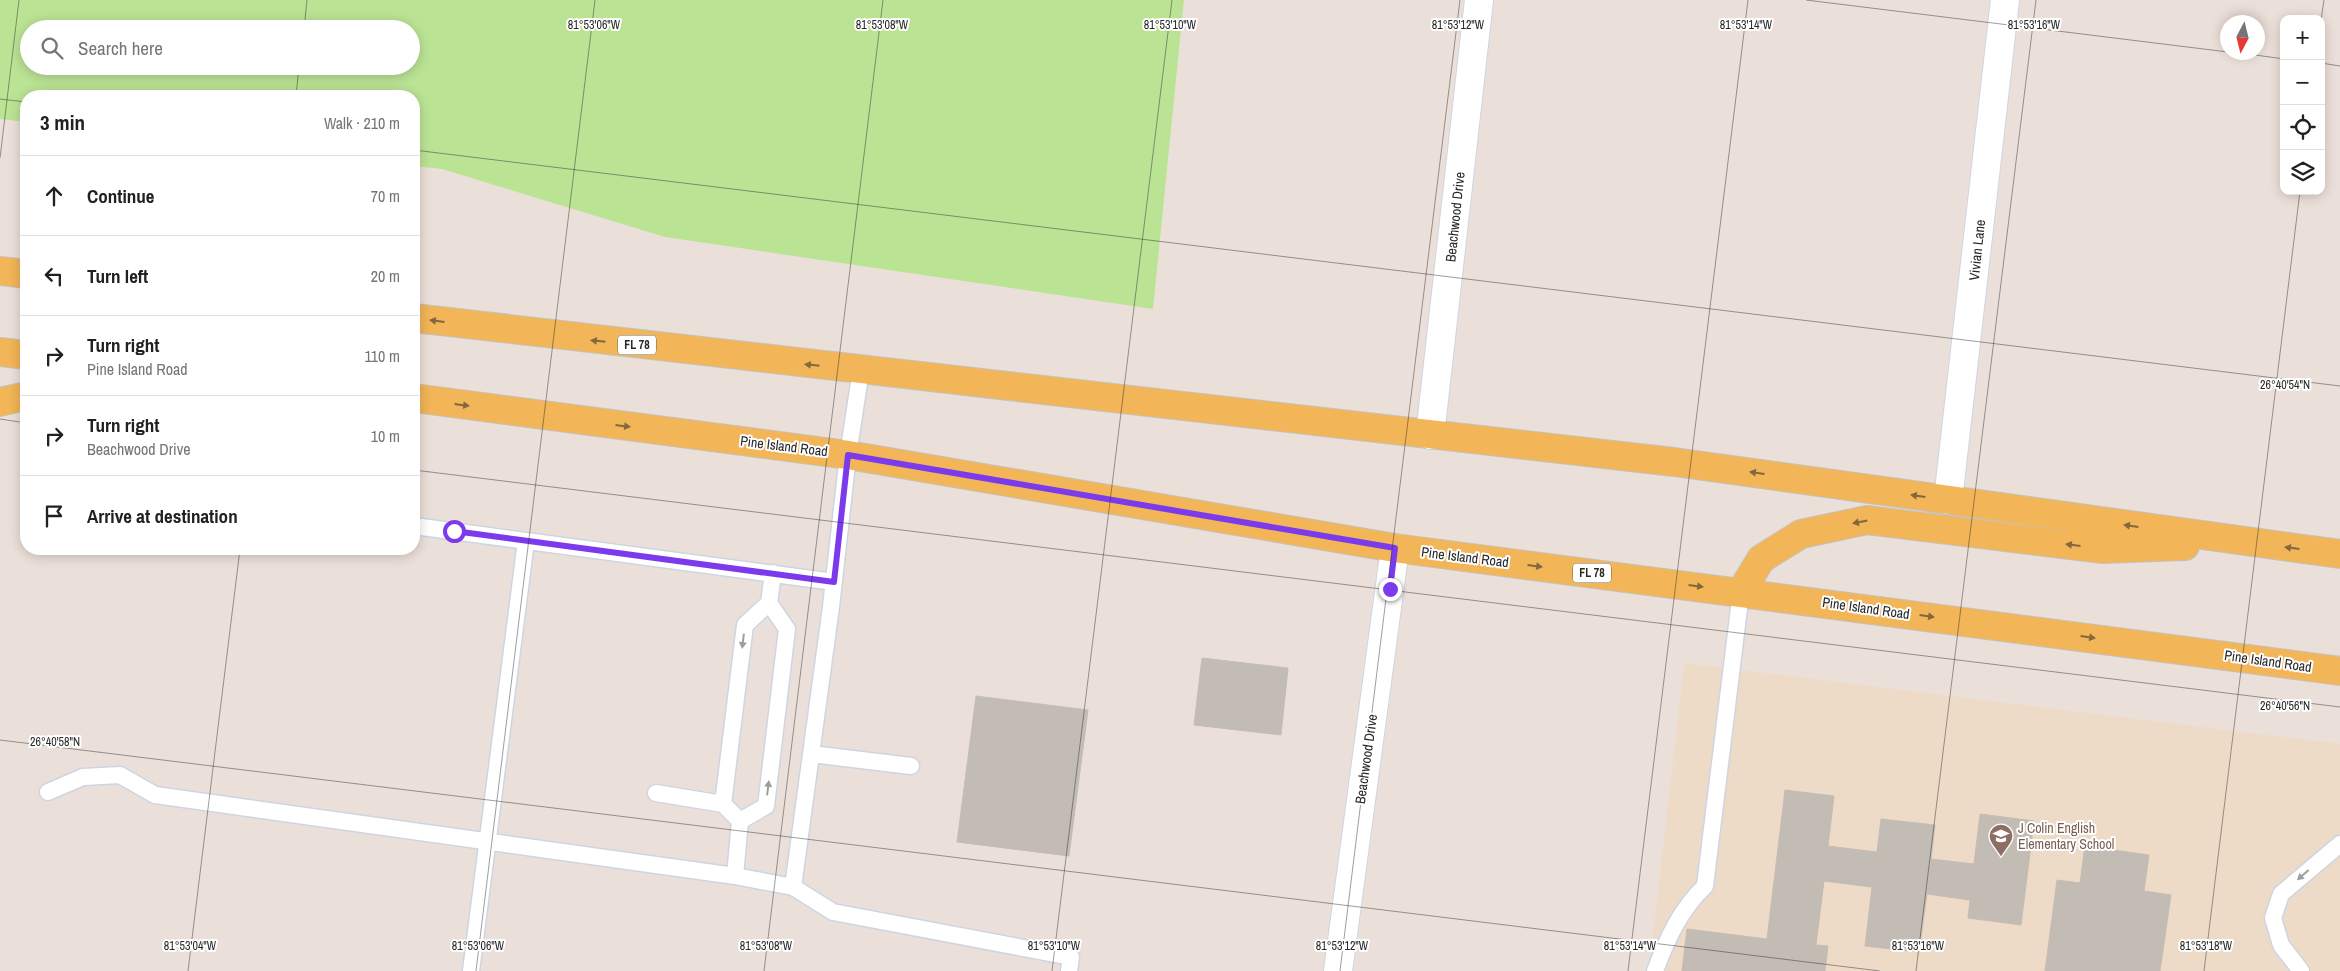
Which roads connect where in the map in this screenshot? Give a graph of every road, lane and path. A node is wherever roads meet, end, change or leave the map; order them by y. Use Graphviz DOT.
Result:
graph roads {
  1 [pos="1479,0"];
  2 [pos="2005,0"];
  3 [pos="0,271"];
  4 [pos="20,273"];
  5 [pos="420,319"];
  6 [pos="0,352"];
  7 [pos="20,354"];
  8 [pos="860,370"];
  9 [pos="20,397"];
  10 [pos="420,399"];
  11 [pos="0,402"];
  12 [pos="1430,434"];
  13 [pos="848,455"];
  14 [pos="1948,500"];
  15 [pos="420,527"];
  16 [pos="526,541"];
  17 [pos="2261,544"];
  18 [pos="1395,548"];
  19 [pos="2340,554"];
  20 [pos="774,573"];
  21 [pos="834,582"];
  22 [pos="1741,592"];
  23 [pos="769,603"];
  24 [pos="2340,671"];
  25 [pos="811,754"];
  26 [pos="912,766"];
  27 [pos="48,792"];
  28 [pos="656,793"];
  29 [pos="723,804"];
  30 [pos="740,821"];
  31 [pos="487,841"];
  32 [pos="2340,844"];
  33 [pos="735,876"];
  34 [pos="793,887"];
  35 [pos="472,971"];
  36 [pos="1069,971"];
  37 [pos="1338,971"];
  38 [pos="1655,971"];
  39 [pos="2301,971"];
  1 -- 12 [label="street, Beachwood Drive"];
  2 -- 14 [label="street, Vivian Lane"];
  3 -- 4 [label="main road"];
  8 -- 5 [label="main road, FL 78, one-way"];
  6 -- 7 [label="main road"];
  8 -- 12 [label="main road, FL 78"];
  8 -- 13 [label="lane"];
  9 -- 11 [label="main road"];
  10 -- 13 [label="main road, Pine Island Road / FL 78, one-way"];
  14 -- 12 [label="main road, FL 78, one-way"];
  13 -- 18 [label="main road, Pine Island Road / FL 78"];
  13 -- 21 [label="lane"];
  17 -- 14 [label="main road, FL 78, one-way"];
  15 -- 16 [label="lane"];
  16 -- 20 [label="lane"];
  16 -- 31 [label="lane"];
  19 -- 17 [label="main road, FL 78, one-way"];
  17 -- 22 [label="main road, one-way"];
  18 -- 22 [label="main road, Pine Island Road / FL 78, one-way"];
  18 -- 37 [label="street, Beachwood Drive"];
  20 -- 21 [label="lane"];
  20 -- 23 [label="lane"];
  21 -- 25 [label="lane"];
  22 -- 24 [label="main road, Pine Island Road / FL 78, one-way"];
  22 -- 38 [label="lane"];
  23 -- 29 [label="lane, one-way"];
  30 -- 23 [label="lane, one-way"];
  25 -- 26 [label="lane"];
  25 -- 34 [label="lane"];
  27 -- 31 [label="lane"];
  28 -- 29 [label="lane"];
  29 -- 30 [label="lane"];
  30 -- 33 [label="lane"];
  31 -- 33 [label="lane"];
  31 -- 35 [label="lane"];
  32 -- 39 [label="lane, one-way"];
  33 -- 34 [label="lane"];
  34 -- 36 [label="lane"];
}
